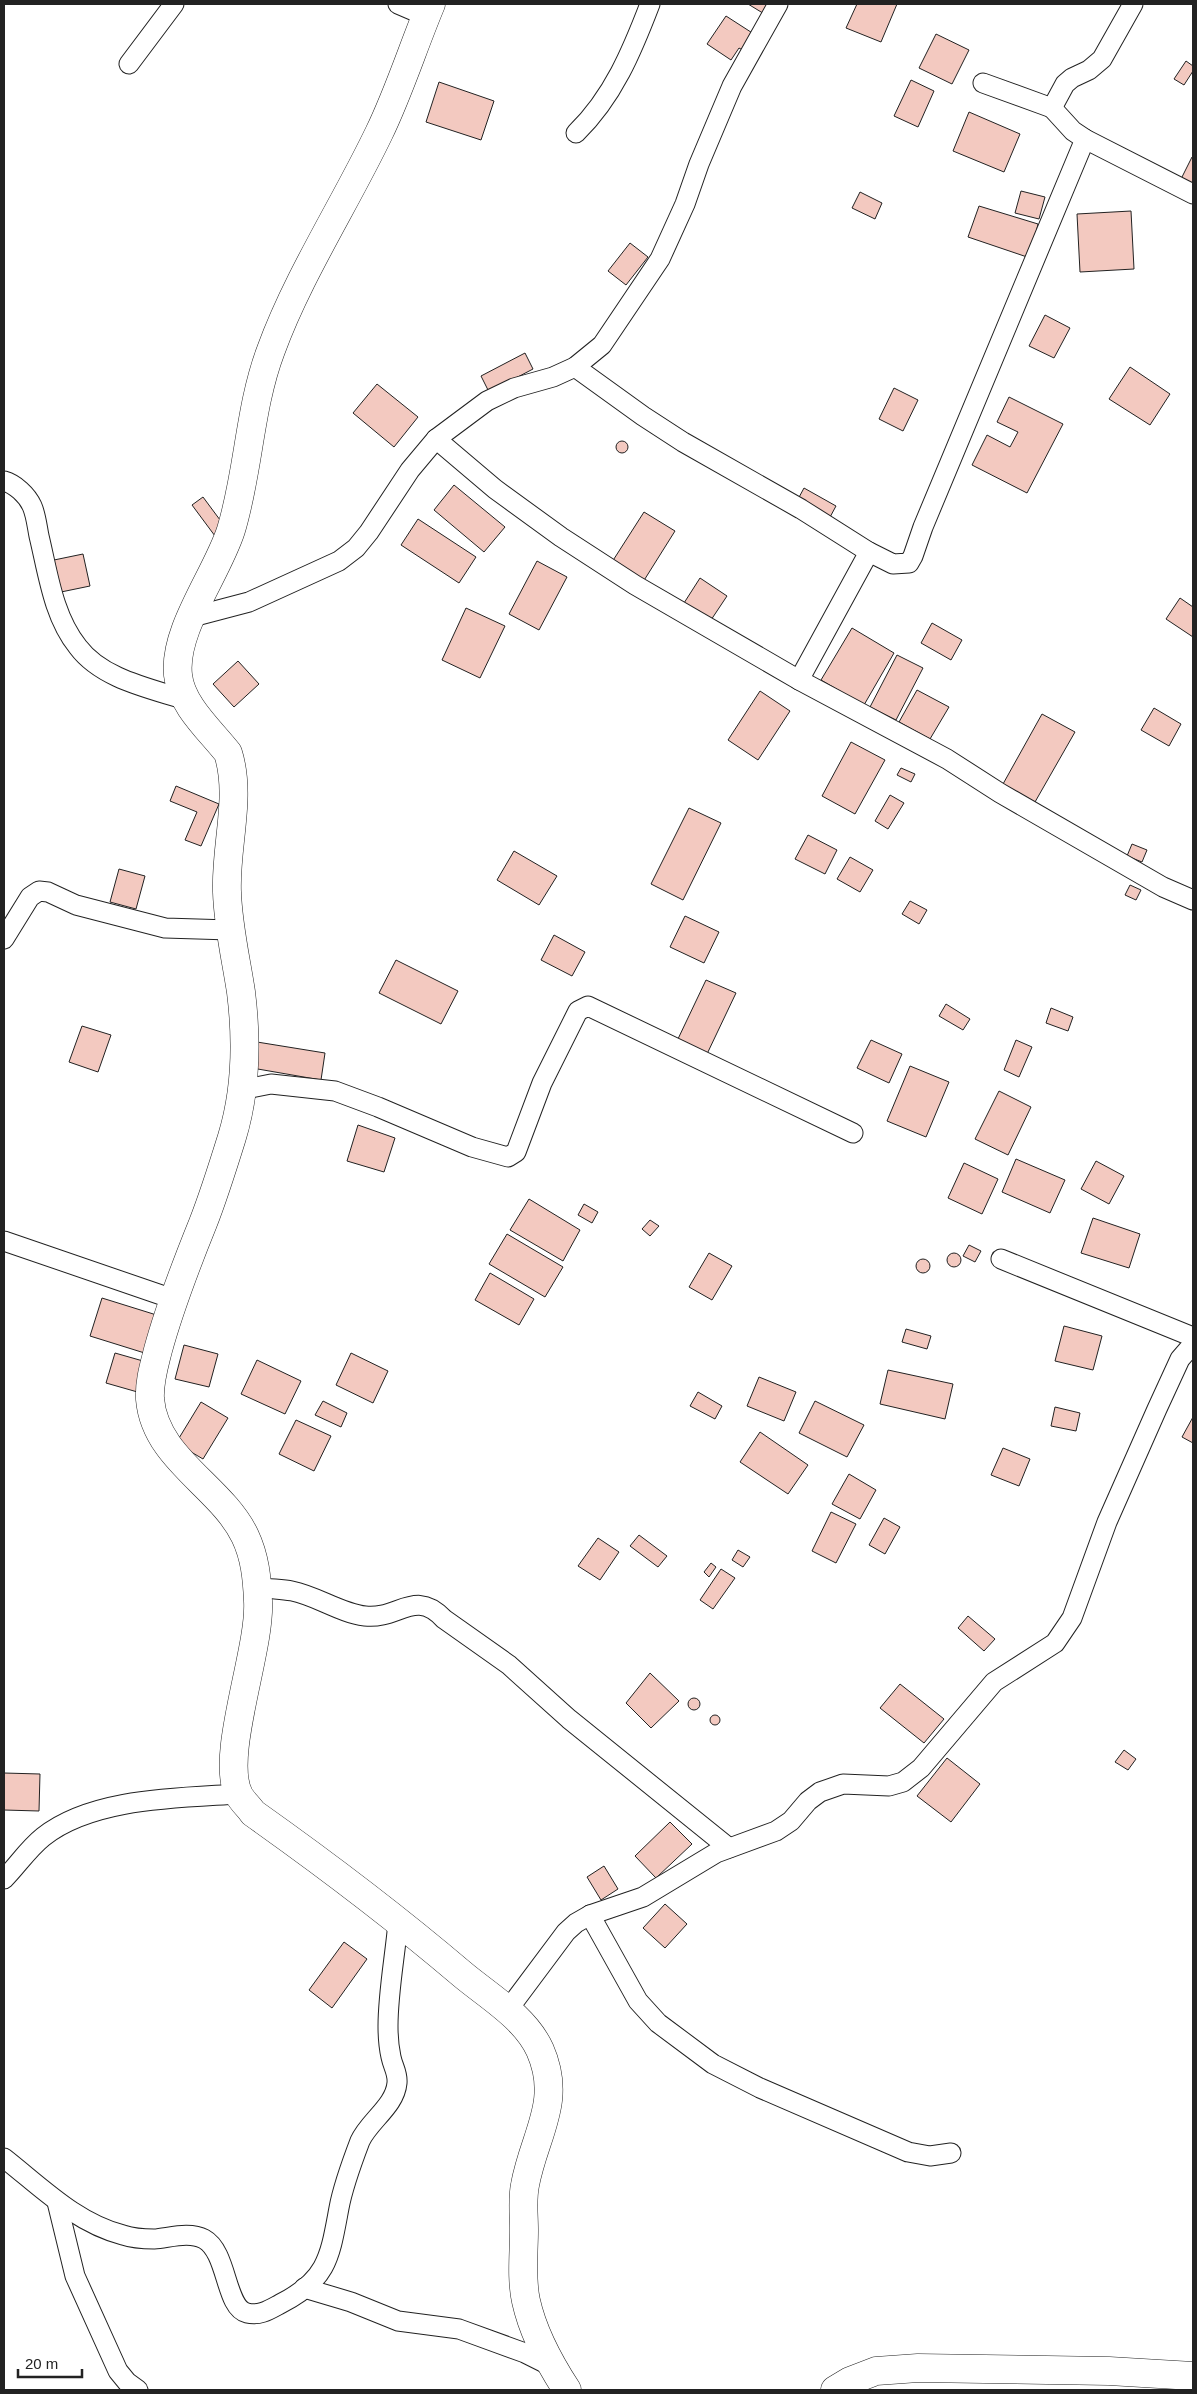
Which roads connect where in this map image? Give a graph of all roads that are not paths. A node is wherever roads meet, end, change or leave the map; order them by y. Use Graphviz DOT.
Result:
graph roads {
  1 [pos="174,4"];
  2 [pos="398,4"];
  3 [pos="650,4"];
  4 [pos="778,4"];
  5 [pos="1133,4"];
  6 [pos="428,10"];
  7 [pos="129,64"];
  8 [pos="983,83"];
  9 [pos="1052,108"];
  10 [pos="576,133"];
  11 [pos="1085,139"];
  12 [pos="1193,194"];
  13 [pos="575,367"];
  14 [pos="436,439"];
  15 [pos="4,481"];
  16 [pos="869,552"];
  17 [pos="192,617"];
  18 [pos="799,680"];
  19 [pos="186,700"];
  20 [pos="1193,900"];
  21 [pos="230,930"];
  22 [pos="4,939"];
  23 [pos="240,1090"];
  24 [pos="853,1133"];
  25 [pos="4,1241"];
  26 [pos="1001,1259"];
  27 [pos="173,1299"];
  28 [pos="1193,1337"];
  29 [pos="1193,1344"];
  30 [pos="258,1587"];
  31 [pos="238,1794"];
  32 [pos="729,1848"];
  33 [pos="4,1879"];
  34 [pos="590,1915"];
  35 [pos="398,1922"];
  36 [pos="508,2011"];
  37 [pos="951,2153"];
  38 [pos="4,2158"];
  39 [pos="57,2202"];
  40 [pos="304,2288"];
  41 [pos="551,2366"];
  42 [pos="1193,2376"];
  43 [pos="138,2390"];
  44 [pos="567,2390"];
  45 [pos="835,2390"];
  1 -- 7 [label="street"];
  2 -- 6 [label="street"];
  3 -- 10 [label="street"];
  4 -- 13 [label="street"];
  5 -- 9 [label="street"];
  6 -- 17 [label="street"];
  8 -- 9 [label="street"];
  9 -- 11 [label="street"];
  11 -- 12 [label="street"];
  11 -- 16 [label="street"];
  13 -- 14 [label="street"];
  13 -- 16 [label="street"];
  14 -- 17 [label="street"];
  14 -- 18 [label="street"];
  15 -- 19 [label="street"];
  16 -- 18 [label="street"];
  17 -- 19 [label="street"];
  18 -- 20 [label="street"];
  19 -- 21 [label="street"];
  21 -- 22 [label="street"];
  21 -- 23 [label="street"];
  23 -- 24 [label="street"];
  23 -- 27 [label="street"];
  25 -- 27 [label="street"];
  26 -- 28 [label="street"];
  27 -- 30 [label="street"];
  29 -- 32 [label="street"];
  30 -- 31 [label="street"];
  30 -- 32 [label="street"];
  31 -- 33 [label="street"];
  31 -- 35 [label="street"];
  32 -- 34 [label="street"];
  34 -- 36 [label="street"];
  34 -- 37 [label="street"];
  35 -- 36 [label="street"];
  35 -- 40 [label="street"];
  36 -- 41 [label="street"];
  38 -- 39 [label="street"];
  39 -- 40 [label="street"];
  39 -- 43 [label="street"];
  40 -- 41 [label="street"];
  41 -- 44 [label="street"];
  42 -- 45 [label="street"];
}
